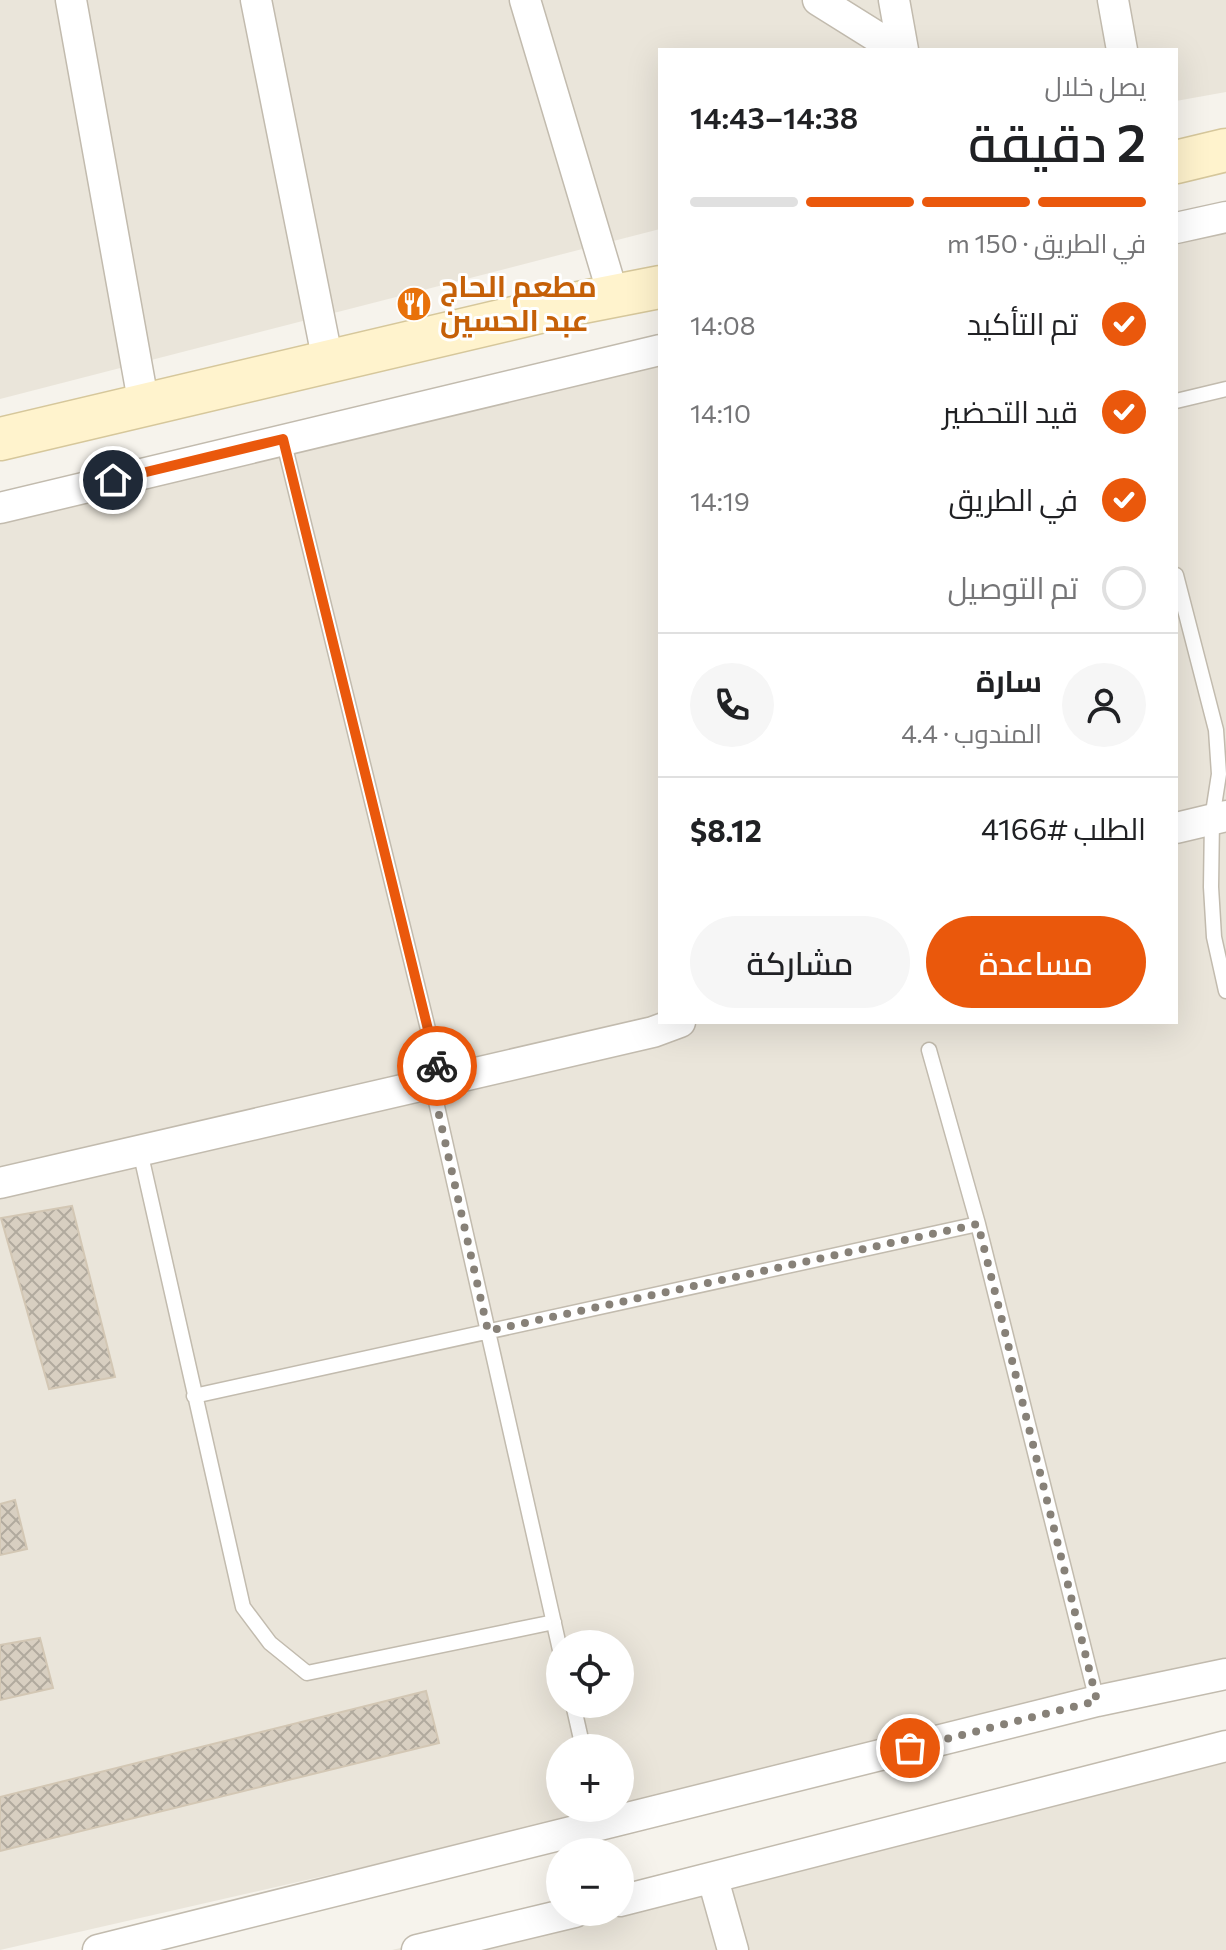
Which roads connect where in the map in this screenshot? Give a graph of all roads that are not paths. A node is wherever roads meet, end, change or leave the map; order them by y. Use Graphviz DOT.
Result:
graph roads {
  1 [pos="71,0"];
  2 [pos="256,0"];
  3 [pos="525,0"];
  4 [pos="818,0"];
  5 [pos="894,0"];
  6 [pos="1113,0"];
  7 [pos="898,48"];
  8 [pos="901,48"];
  9 [pos="1122,48"];
  10 [pos="1226,150"];
  11 [pos="1178,162"];
  12 [pos="1226,217"];
  13 [pos="1178,228"];
  14 [pos="658,287"];
  15 [pos="614,298"];
  16 [pos="658,350"];
  17 [pos="328,362"];
  18 [pos="1226,389"];
  19 [pos="1178,401"];
  20 [pos="144,406"];
  21 [pos="0,439"];
  22 [pos="283,439"];
  23 [pos="0,508"];
  24 [pos="1178,583"];
  25 [pos="1219,818"];
  26 [pos="1178,828"];
  27 [pos="1226,991"];
  28 [pos="675,1024"];
  29 [pos="929,1050"];
  30 [pos="437,1083"];
  31 [pos="140,1151"];
  32 [pos="0,1183"];
  33 [pos="978,1224"];
  34 [pos="488,1331"];
  35 [pos="194,1396"];
  36 [pos="554,1622"];
  37 [pos="556,1630"];
  38 [pos="1226,1674"];
  39 [pos="1097,1701"];
  40 [pos="1226,1746"];
  41 [pos="634,1808"];
  42 [pos="576,1822"];
  43 [pos="713,1879"];
  44 [pos="634,1898"];
  45 [pos="546,1920"];
  46 [pos="454,1946"];
  47 [pos="98,1950"];
  48 [pos="417,1950"];
  49 [pos="733,1950"];
  1 -- 20 [label="street"];
  2 -- 17 [label="street"];
  3 -- 15 [label="street"];
  4 -- 7 [label="street"];
  5 -- 8 [label="street"];
  6 -- 9 [label="street"];
  10 -- 11 [label="street"];
  12 -- 13 [label="street"];
  14 -- 15 [label="street"];
  15 -- 17 [label="street"];
  16 -- 22 [label="street"];
  17 -- 20 [label="street"];
  18 -- 19 [label="lane"];
  20 -- 21 [label="street"];
  22 -- 23 [label="street"];
  22 -- 30 [label="lane"];
  24 -- 25 [label="lane"];
  25 -- 26 [label="street"];
  25 -- 27 [label="lane"];
  28 -- 30 [label="street"];
  29 -- 33 [label="lane"];
  30 -- 31 [label="street"];
  30 -- 34 [label="lane"];
  31 -- 32 [label="street"];
  31 -- 35 [label="lane"];
  33 -- 34 [label="lane"];
  33 -- 39 [label="lane"];
  34 -- 35 [label="lane"];
  34 -- 36 [label="lane"];
  35 -- 36 [label="lane"];
  36 -- 37 [label="lane"];
  38 -- 39 [label="street"];
  39 -- 41 [label="street"];
  40 -- 43 [label="street"];
  42 -- 47 [label="street"];
  43 -- 44 [label="street"];
  43 -- 49 [label="street"];
  45 -- 46 [label="street"];
  46 -- 48 [label="street"];
}
